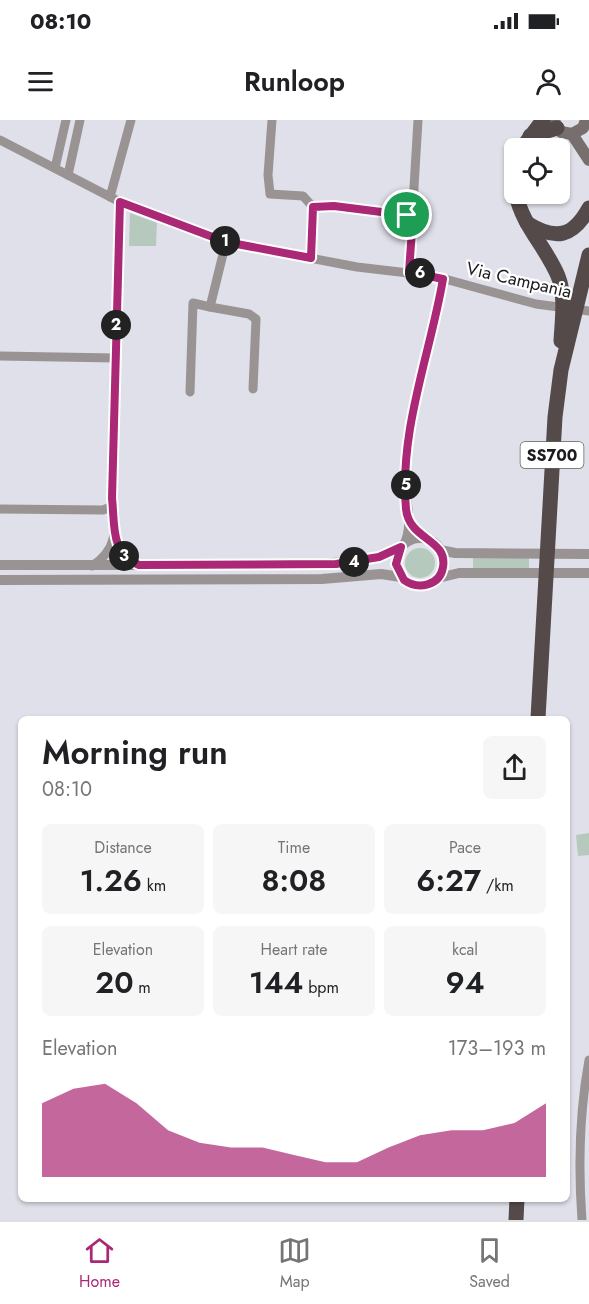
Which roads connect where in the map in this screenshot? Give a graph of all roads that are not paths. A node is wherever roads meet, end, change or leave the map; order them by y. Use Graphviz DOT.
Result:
graph roads {
  1 [pos="66,120"];
  2 [pos="80,120"];
  3 [pos="131,120"];
  4 [pos="272,120"];
  5 [pos="418,120"];
  6 [pos="543,120"];
  7 [pos="586,122"];
  8 [pos="555,124"];
  9 [pos="572,134"];
  10 [pos="529,138"];
  11 [pos="533,138"];
  12 [pos="589,138"];
  13 [pos="0,140"];
  14 [pos="589,160"];
  15 [pos="55,168"];
  16 [pos="68,175"];
  17 [pos="110,197"];
  18 [pos="120,202"];
  19 [pos="520,204"];
  20 [pos="313,207"];
  21 [pos="589,207"];
  22 [pos="413,216"];
  23 [pos="527,223"];
  24 [pos="226,242"];
  25 [pos="589,255"];
  26 [pos="311,258"];
  27 [pos="409,272"];
  28 [pos="443,279"];
  29 [pos="210,307"];
  30 [pos="589,311"];
  31 [pos="567,325"];
  32 [pos="0,356"];
  33 [pos="116,358"];
  34 [pos="253,389"];
  35 [pos="190,392"];
  36 [pos="113,506"];
  37 [pos="0,509"];
  38 [pos="409,522"];
  39 [pos="114,536"];
  40 [pos="423,539"];
  41 [pos="403,546"];
  42 [pos="440,550"];
  43 [pos="589,554"];
  44 [pos="0,565"];
  45 [pos="139,565"];
  46 [pos="92,566"];
  47 [pos="589,573"];
  48 [pos="401,577"];
  49 [pos="438,578"];
  50 [pos="0,580"];
  51 [pos="538,716"];
  52 [pos="589,1060"];
  53 [pos="517,1202"];
  54 [pos="516,1220"];
  55 [pos="582,1220"];
  1 -- 15 [label="street"];
  2 -- 16 [label="street"];
  3 -- 17 [label="street"];
  4 -- 20 [label="street"];
  5 -- 22 [label="street"];
  6 -- 10 [label="highway"];
  7 -- 9 [label="main road"];
  7 -- 12 [label="main road"];
  8 -- 9 [label="main road"];
  8 -- 11 [label="highway"];
  9 -- 14 [label="main road"];
  13 -- 15 [label="street, Via Campania"];
  15 -- 16 [label="street, Via Campania"];
  16 -- 17 [label="street, Via Campania"];
  17 -- 18 [label="street, Via Campania"];
  18 -- 24 [label="street, Via Campania"];
  18 -- 33 [label="street"];
  19 -- 23 [label="highway"];
  20 -- 22 [label="street"];
  20 -- 26 [label="street"];
  21 -- 23 [label="highway"];
  22 -- 27 [label="street"];
  23 -- 31 [label="highway"];
  24 -- 26 [label="street, Via Campania"];
  24 -- 29 [label="street"];
  25 -- 31 [label="highway"];
  26 -- 27 [label="street, Via Campania"];
  27 -- 28 [label="street, Via Campania"];
  28 -- 30 [label="street, Via Campania"];
  28 -- 38 [label="street"];
  29 -- 34 [label="street"];
  29 -- 35 [label="street"];
  31 -- 51 [label="highway, SS700"];
  32 -- 33 [label="street"];
  33 -- 36 [label="street"];
  36 -- 37 [label="street"];
  36 -- 39 [label="street"];
  38 -- 40 [label="street"];
  38 -- 41 [label="street"];
  39 -- 45 [label="street"];
  39 -- 46 [label="street"];
  40 -- 41 [label="street"];
  40 -- 42 [label="street"];
  41 -- 45 [label="street"];
  41 -- 48 [label="street"];
  42 -- 43 [label="street"];
  42 -- 49 [label="street"];
  44 -- 46 [label="street"];
  45 -- 46 [label="street"];
  47 -- 49 [label="street"];
  48 -- 49 [label="street"];
  48 -- 50 [label="street"];
  52 -- 55 [label="street"];
  53 -- 54 [label="highway"];
}
